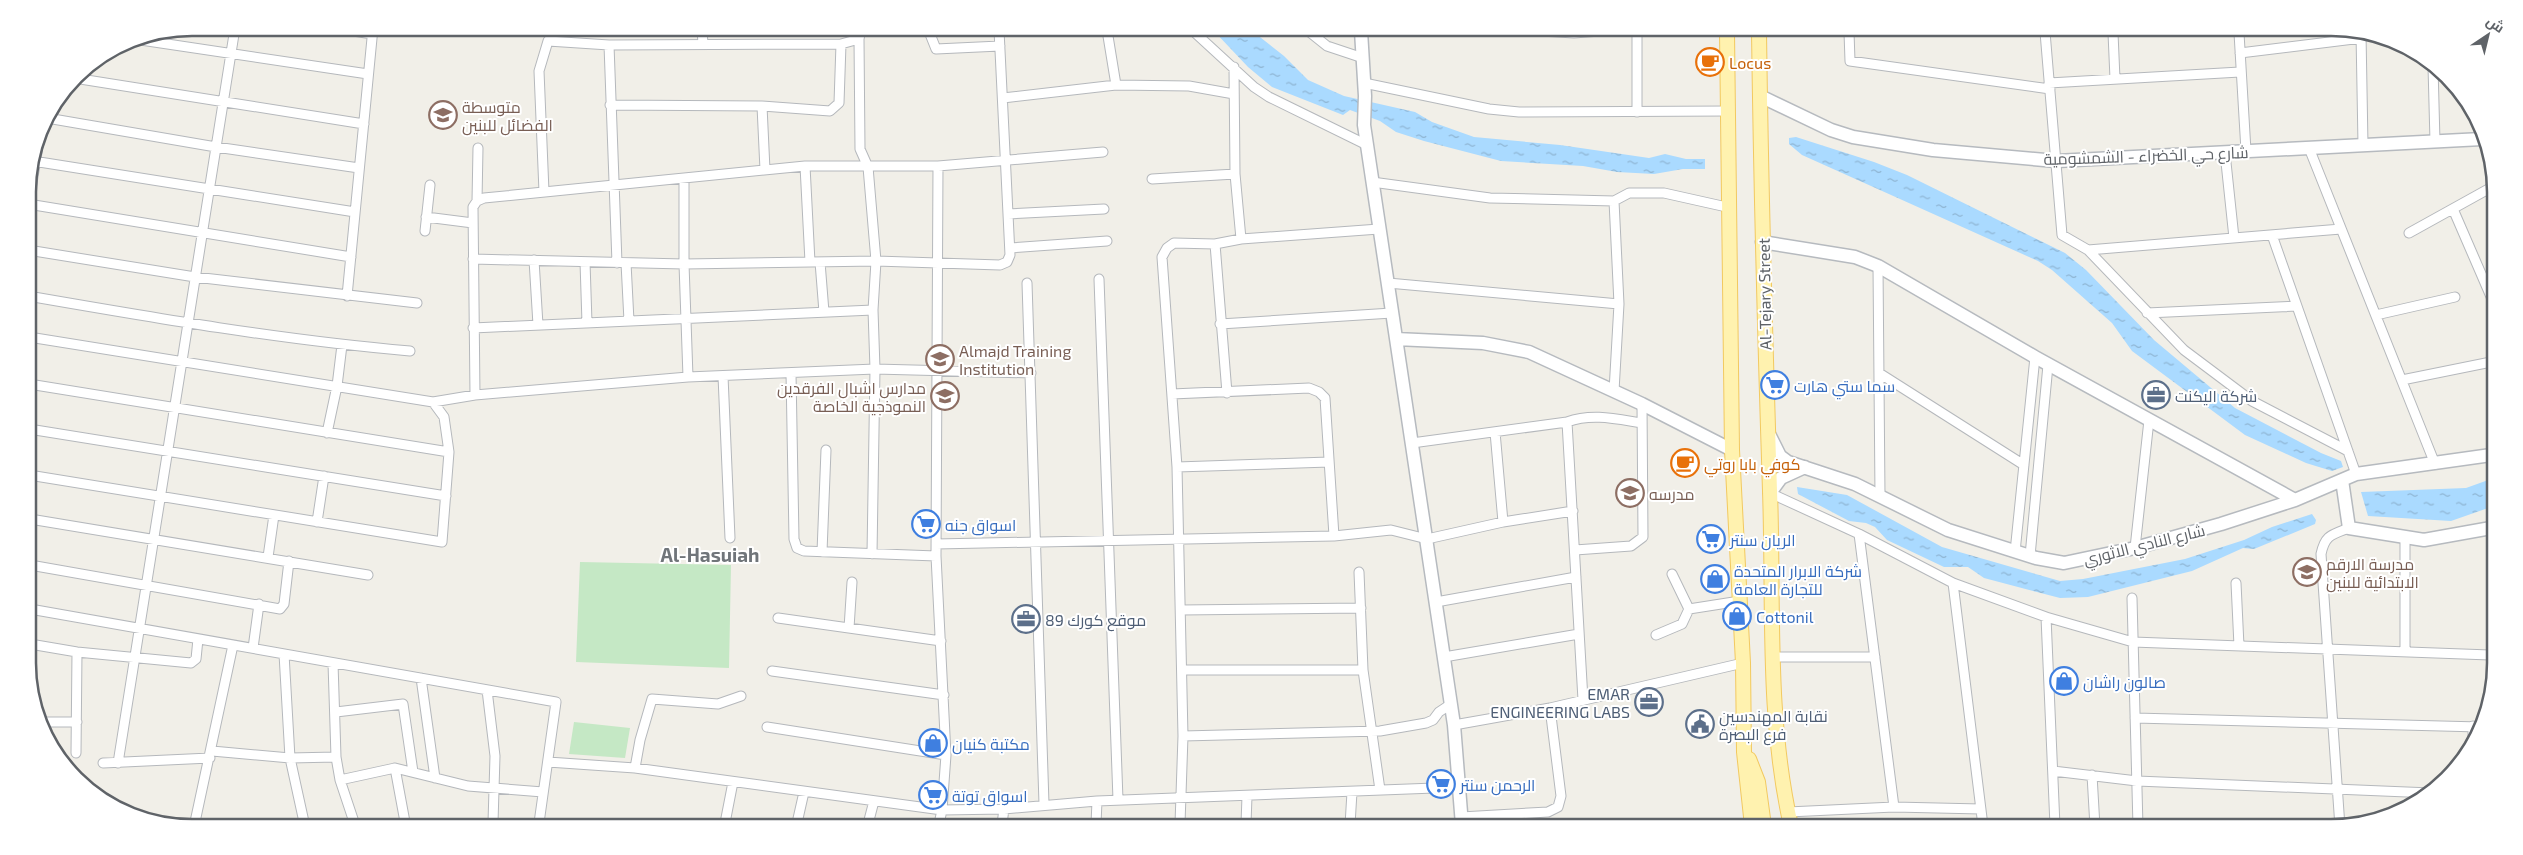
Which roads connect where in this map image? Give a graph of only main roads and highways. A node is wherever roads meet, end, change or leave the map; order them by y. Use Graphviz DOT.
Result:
graph roads {
  1 [pos="1728,36"];
  2 [pos="1759,36"];
  3 [pos="1744,752"];
  4 [pos="1747,783"];
  5 [pos="1745,818"];
  6 [pos="1751,818"];
  7 [pos="1763,818"];
  8 [pos="1790,819"];
  1 -- 3 [label="main road, Al-Tejary Street"];
  2 -- 8 [label="main road, Al-Tejary Street"];
  3 -- 4 [label="main road, Al-Tejary Street"];
  3 -- 7 [label="main road"];
  4 -- 5 [label="main road"];
  4 -- 6 [label="main road, Al-Tejary Street"];
}
